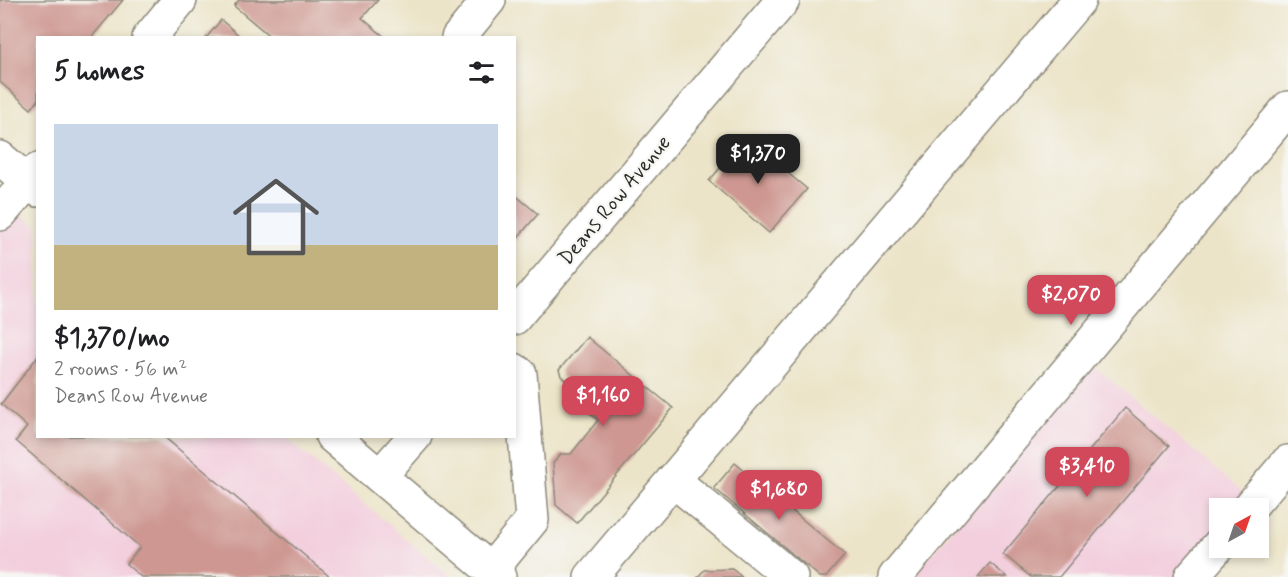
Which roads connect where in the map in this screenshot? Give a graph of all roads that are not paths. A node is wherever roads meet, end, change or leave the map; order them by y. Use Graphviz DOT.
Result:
graph roads {
  1 [pos="180,0"];
  2 [pos="489,0"];
  3 [pos="783,0"];
  4 [pos="1078,0"];
  5 [pos="151,36"];
  6 [pos="460,36"];
  7 [pos="1288,108"];
  8 [pos="0,158"];
  9 [pos="34,181"];
  10 [pos="0,214"];
  11 [pos="516,316"];
  12 [pos="516,371"];
  13 [pos="334,438"];
  14 [pos="413,438"];
  15 [pos="1288,462"];
  16 [pos="380,476"];
  17 [pos="673,480"];
  18 [pos="1257,498"];
  19 [pos="1209,557"];
  20 [pos="495,573"];
  21 [pos="591,577"];
  22 [pos="791,577"];
  23 [pos="895,577"];
  24 [pos="1191,577"];
  1 -- 5 [label="street"];
  2 -- 6 [label="street"];
  3 -- 11 [label="street, Deans Row Avenue"];
  4 -- 17 [label="street"];
  7 -- 23 [label="street"];
  8 -- 9 [label="street"];
  9 -- 10 [label="street"];
  12 -- 20 [label="street"];
  13 -- 16 [label="street"];
  14 -- 16 [label="street"];
  15 -- 18 [label="street"];
  16 -- 20 [label="street"];
  17 -- 21 [label="street"];
  17 -- 22 [label="street"];
  19 -- 24 [label="street"];
}
